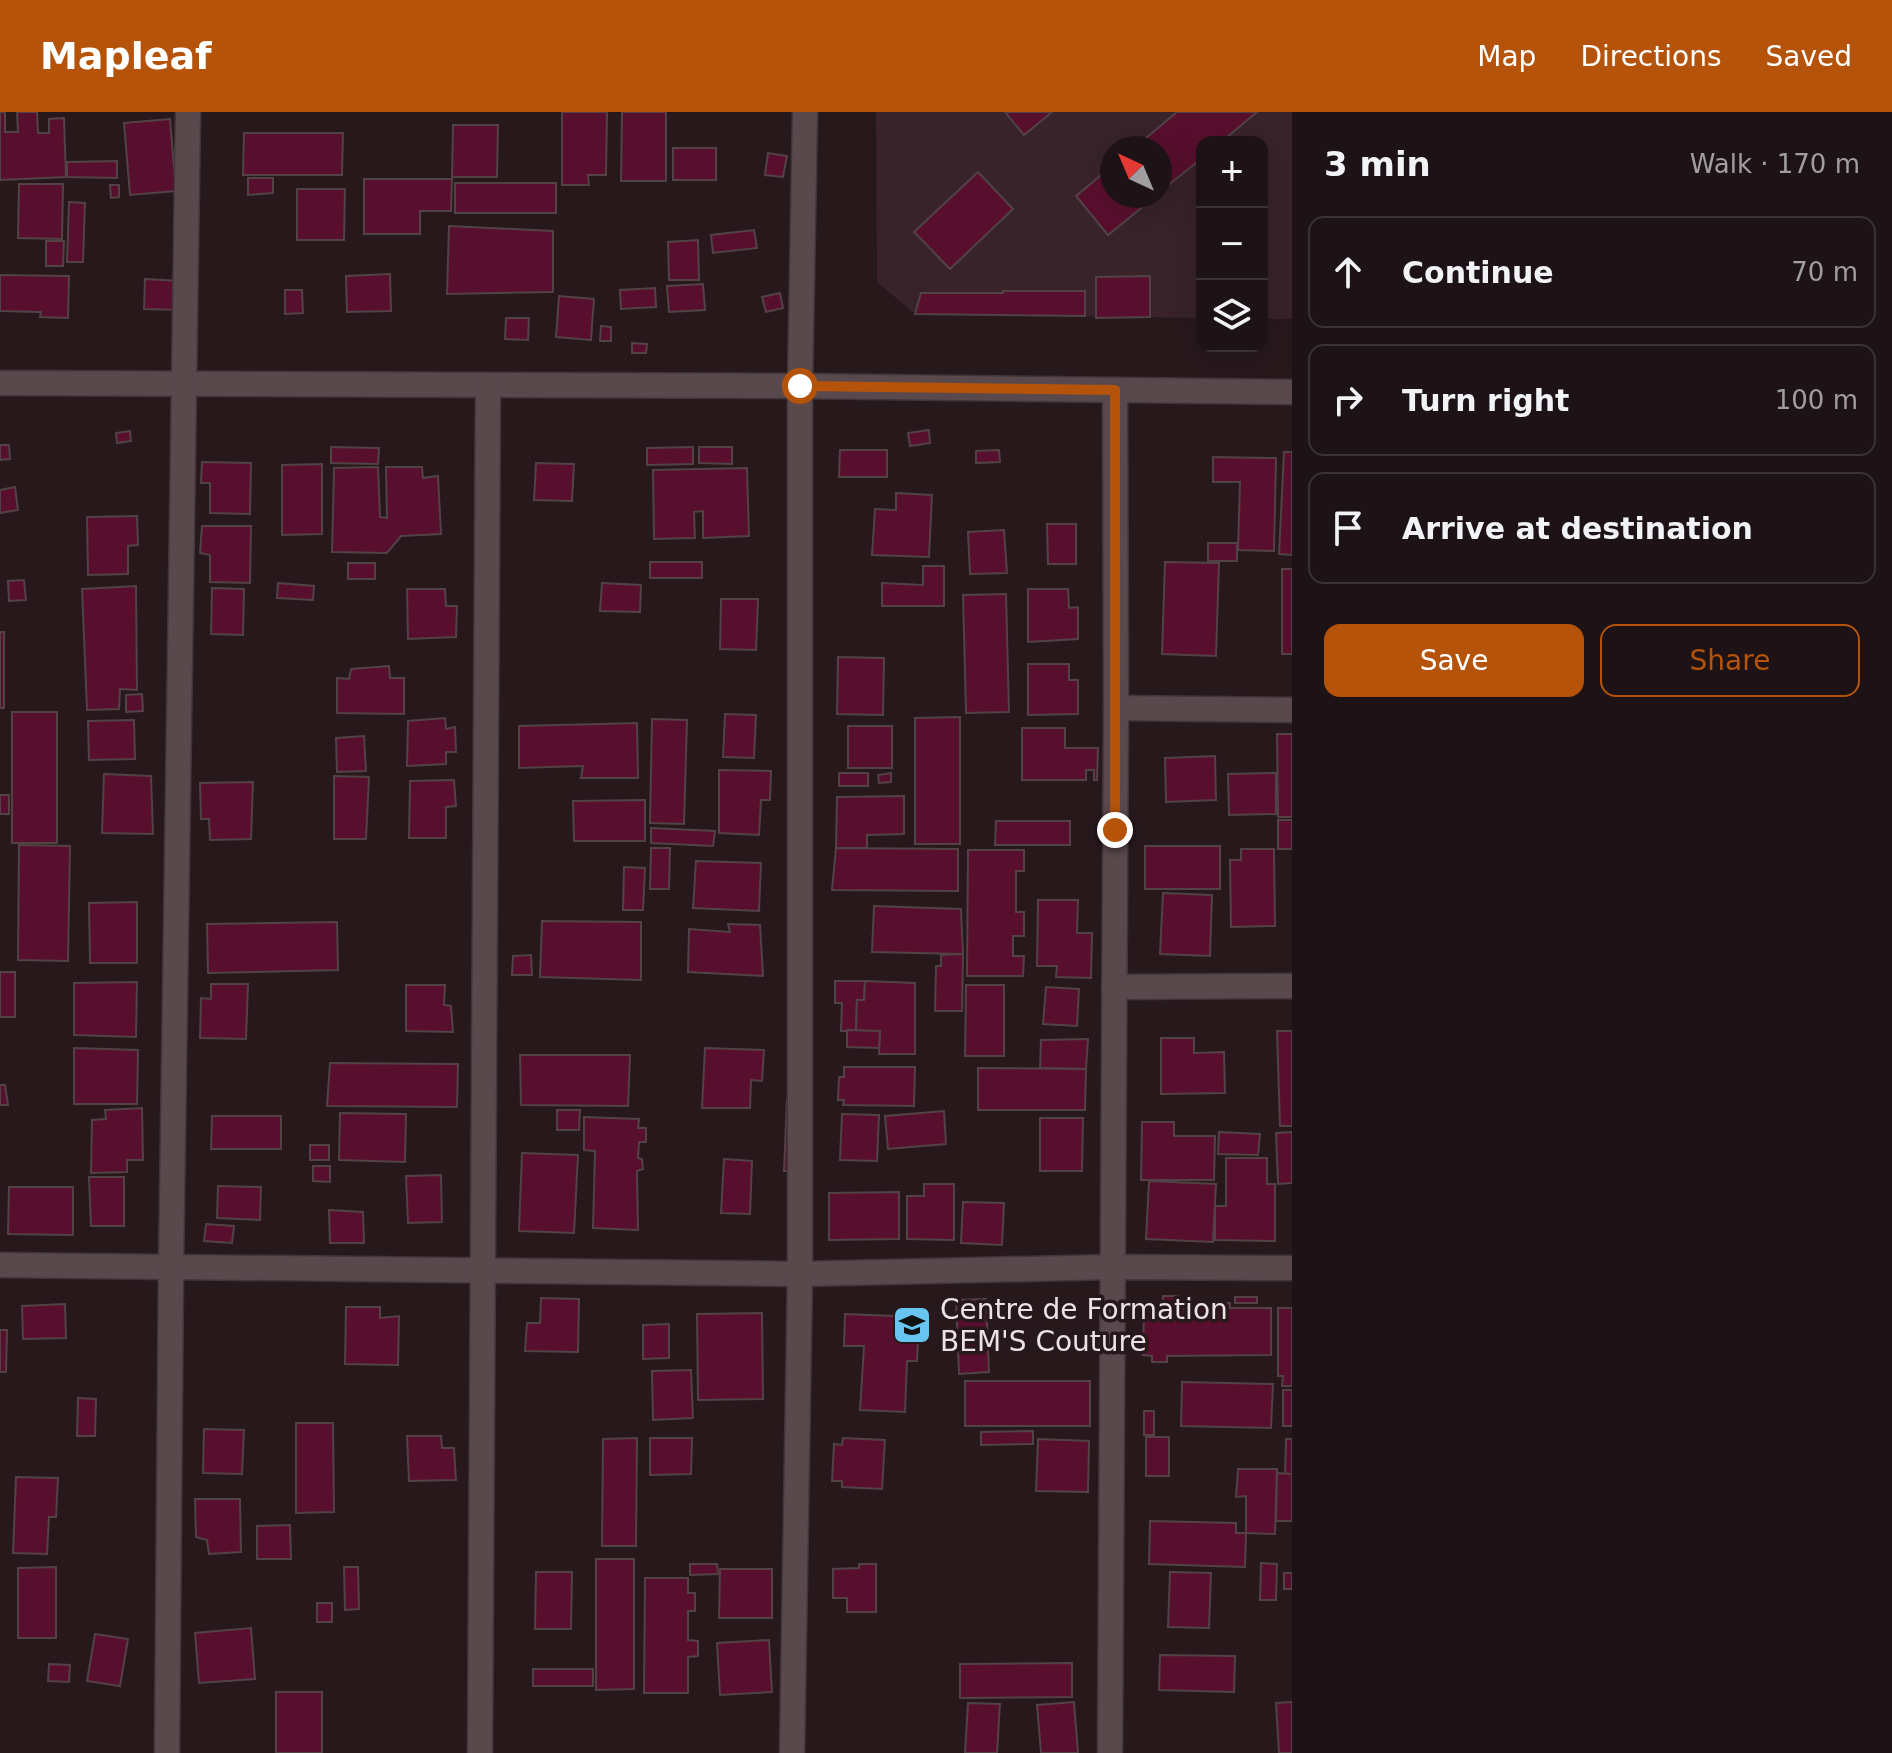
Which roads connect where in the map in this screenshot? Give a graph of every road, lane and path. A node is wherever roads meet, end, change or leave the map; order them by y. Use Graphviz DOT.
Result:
graph roads {
  1 [pos="188,112"];
  2 [pos="805,112"];
  3 [pos="0,383"];
  4 [pos="183,385"];
  5 [pos="488,386"];
  6 [pos="800,386"];
  7 [pos="1115,390"];
  8 [pos="1292,392"];
  9 [pos="1116,708"];
  10 [pos="1292,710"];
  11 [pos="1292,986"];
  12 [pos="1114,987"];
  13 [pos="0,1265"];
  14 [pos="1112,1267"];
  15 [pos="1292,1268"];
  16 [pos="171,1269"];
  17 [pos="481,1271"];
  18 [pos="800,1274"];
  19 [pos="167,1753"];
  20 [pos="480,1753"];
  21 [pos="792,1753"];
  22 [pos="1110,1753"];
  1 -- 4 [label="street"];
  2 -- 6 [label="street"];
  3 -- 4 [label="street"];
  4 -- 5 [label="street"];
  4 -- 16 [label="street"];
  5 -- 6 [label="street"];
  5 -- 17 [label="street"];
  6 -- 7 [label="street"];
  6 -- 18 [label="street"];
  7 -- 8 [label="street"];
  7 -- 9 [label="street"];
  9 -- 10 [label="street"];
  9 -- 12 [label="street"];
  11 -- 12 [label="street"];
  12 -- 14 [label="street"];
  13 -- 16 [label="street"];
  14 -- 15 [label="street"];
  14 -- 18 [label="street"];
  14 -- 22 [label="street"];
  16 -- 17 [label="street"];
  16 -- 19 [label="street"];
  17 -- 18 [label="street"];
  17 -- 20 [label="street"];
  18 -- 21 [label="street"];
}
